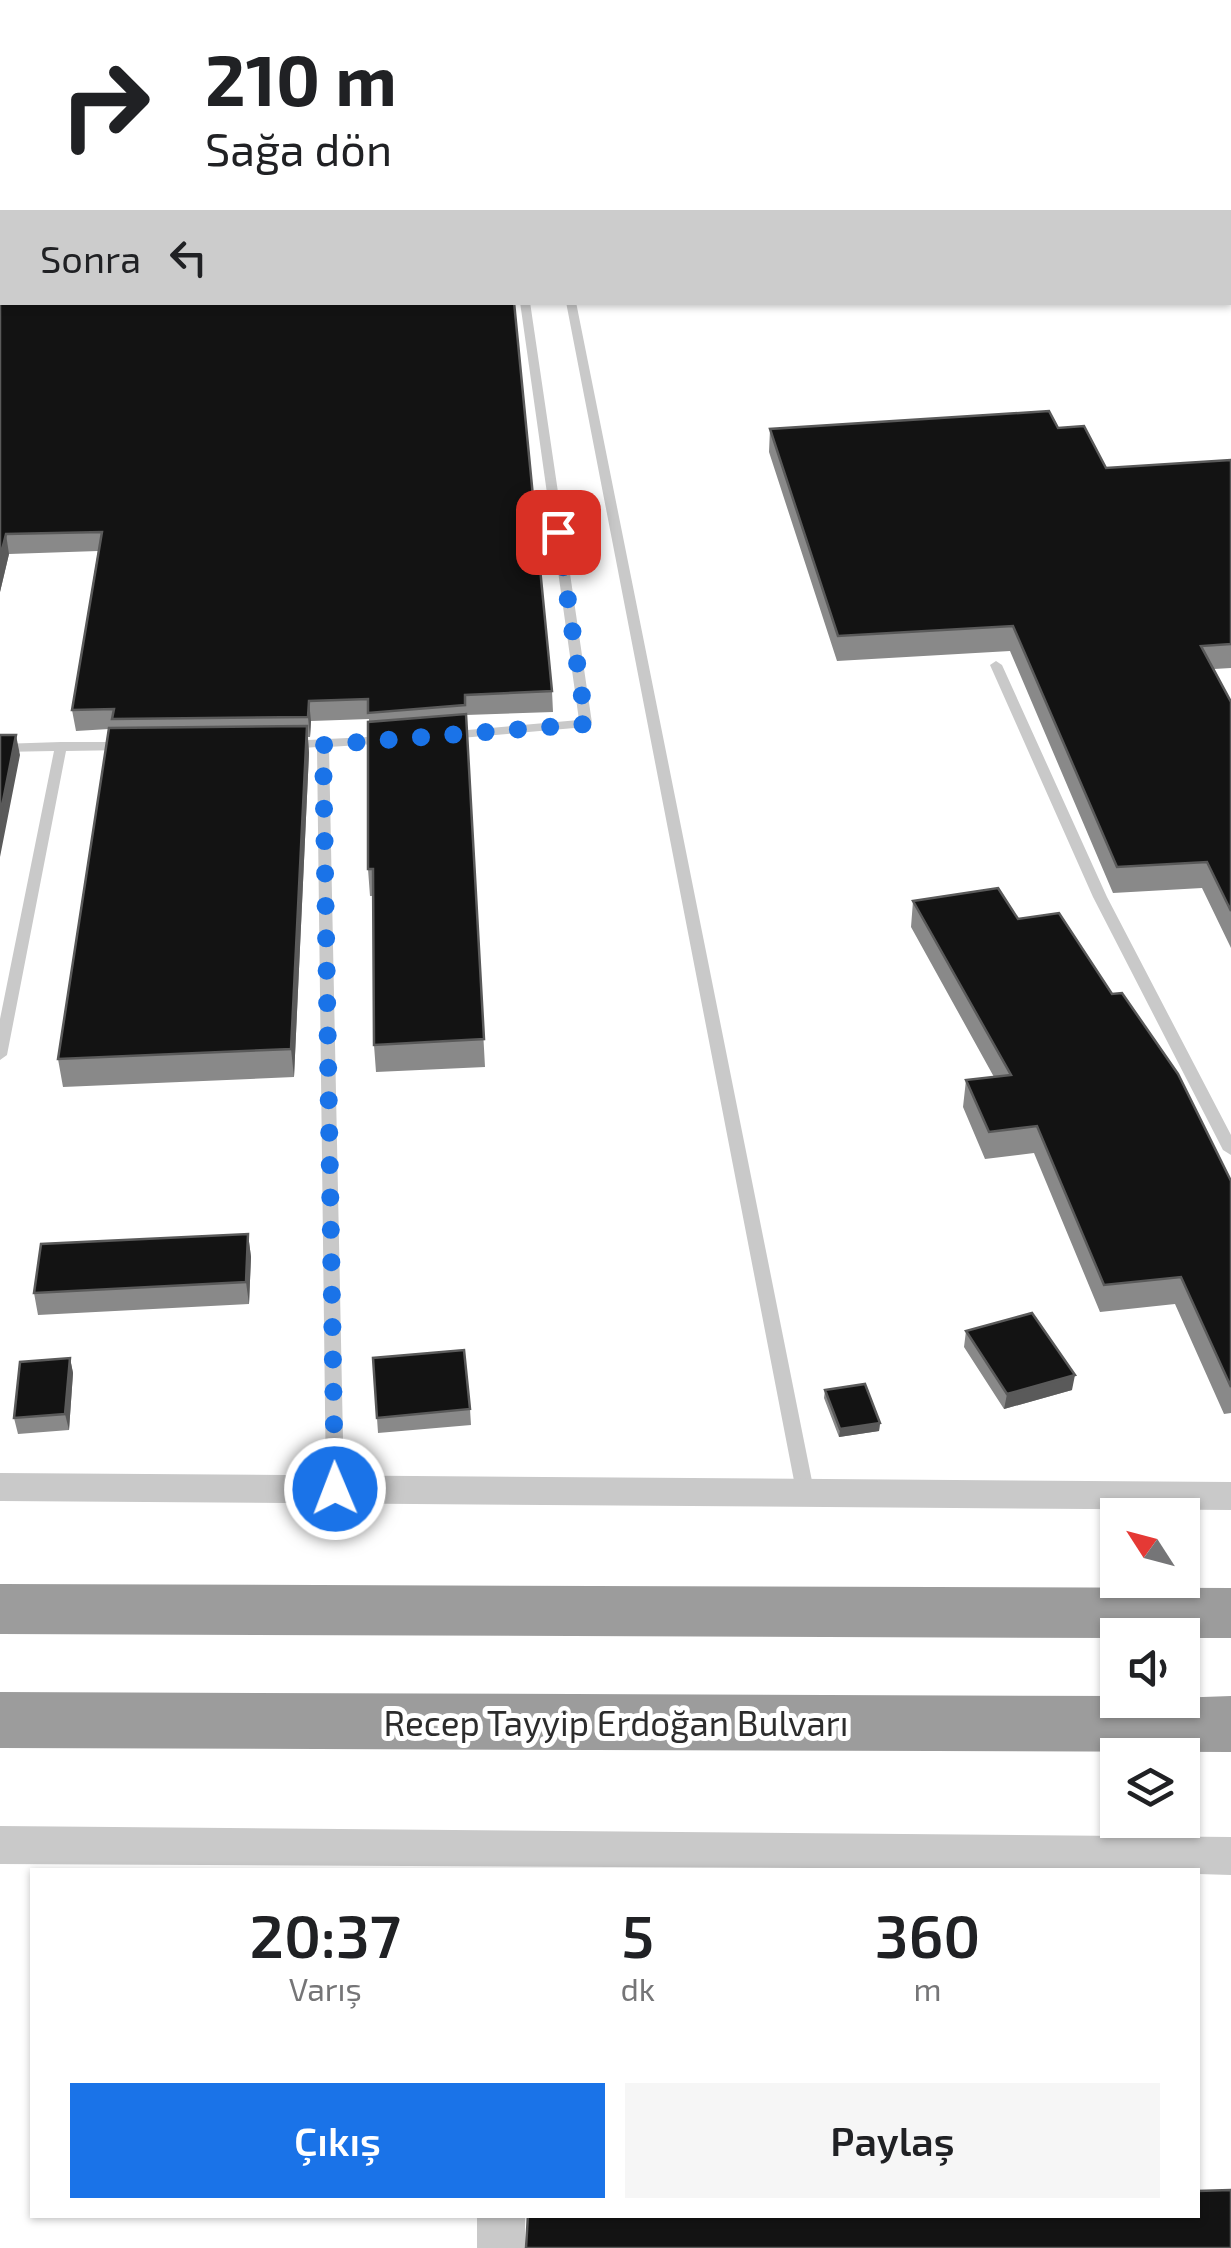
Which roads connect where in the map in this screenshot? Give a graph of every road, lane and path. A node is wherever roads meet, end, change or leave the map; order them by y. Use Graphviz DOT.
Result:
graph roads {
  1 [pos="525,305"];
  2 [pos="572,305"];
  3 [pos="996,665"];
  4 [pos="436,736"];
  5 [pos="398,739"];
  6 [pos="267,745"];
  7 [pos="323,745"];
  8 [pos="60,746"];
  9 [pos="136,746"];
  10 [pos="0,748"];
  11 [pos="0,1055"];
  12 [pos="1231,1150"];
  13 [pos="0,1487"];
  14 [pos="335,1489"];
  15 [pos="805,1491"];
  16 [pos="1231,1496"];
  17 [pos="0,1609"];
  18 [pos="1231,1614"];
  19 [pos="0,1720"];
  20 [pos="1231,1724"];
  21 [pos="0,1845"];
  22 [pos="1231,1856"];
  23 [pos="512,1861"];
  24 [pos="502,2218"];
  25 [pos="500,2248"];
  1 -- 4 [label="lane"];
  2 -- 15 [label="lane"];
  3 -- 12 [label="lane"];
  5 -- 7 [label="lane"];
  6 -- 7 [label="lane"];
  7 -- 14 [label="lane"];
  8 -- 9 [label="lane"];
  8 -- 10 [label="lane"];
  8 -- 11 [label="lane"];
  13 -- 14 [label="street"];
  14 -- 15 [label="street"];
  15 -- 16 [label="street"];
  17 -- 18 [label="highway"];
  19 -- 20 [label="highway, Recep Tayyip Erdoğan Bulvarı"];
  21 -- 23 [label="street"];
  22 -- 23 [label="street"];
  24 -- 25 [label="street"];
}
